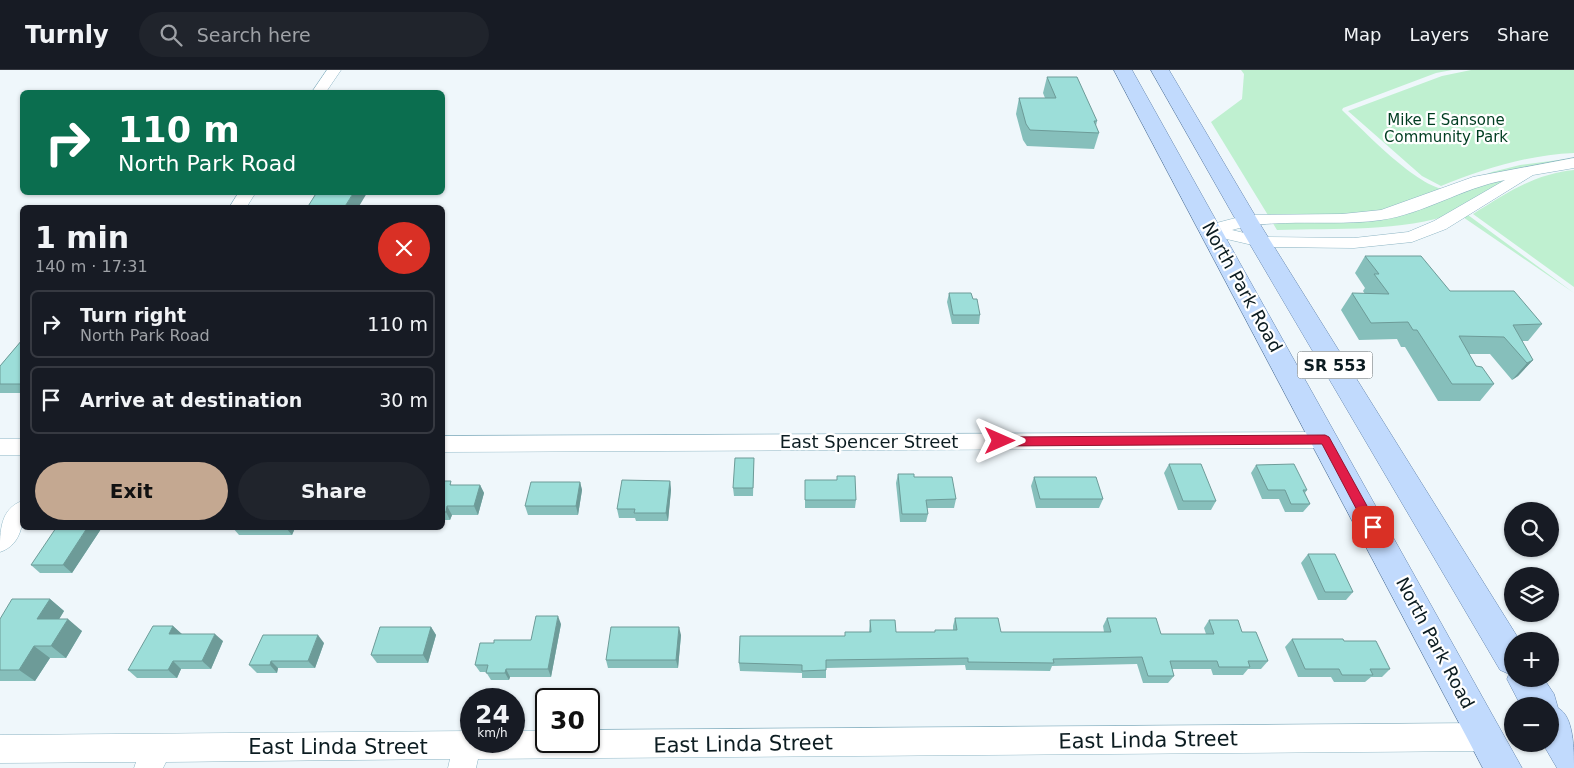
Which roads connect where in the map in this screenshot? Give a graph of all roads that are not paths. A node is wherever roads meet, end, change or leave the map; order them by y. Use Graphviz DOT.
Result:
graph roads {
  1 [pos="334,70"];
  2 [pos="1123,70"];
  3 [pos="1135,70"];
  4 [pos="1160,70"];
  5 [pos="319,90"];
  6 [pos="1202,142"];
  7 [pos="1574,163"];
  8 [pos="1534,170"];
  9 [pos="1408,208"];
  10 [pos="1247,220"];
  11 [pos="1342,220"];
  12 [pos="1442,224"];
  13 [pos="1211,230"];
  14 [pos="1261,242"];
  15 [pos="1361,242"];
  16 [pos="1325,440"];
  17 [pos="445,444"];
  18 [pos="0,447"];
  19 [pos="20,447"];
  20 [pos="20,513"];
  21 [pos="0,542"];
  22 [pos="1504,646"];
  23 [pos="1559,737"];
  24 [pos="0,749"];
  25 [pos="1495,753"];
  26 [pos="464,757"];
  27 [pos="152,758"];
  28 [pos="1574,762"];
  1 -- 5 [label="street"];
  2 -- 13 [label="main road, North Park Road / SR 553"];
  3 -- 6 [label="main road"];
  4 -- 6 [label="main road, North Park Road / SR 553"];
  6 -- 10 [label="main road, North Park Road / SR 553"];
  7 -- 8 [label="street"];
  8 -- 9 [label="street"];
  8 -- 12 [label="street"];
  9 -- 11 [label="street"];
  9 -- 12 [label="street"];
  10 -- 11 [label="street"];
  10 -- 13 [label="street"];
  10 -- 14 [label="main road, North Park Road / SR 553"];
  11 -- 15 [label="street"];
  12 -- 15 [label="street"];
  13 -- 14 [label="street"];
  13 -- 16 [label="main road, North Park Road / SR 553"];
  14 -- 15 [label="street"];
  14 -- 22 [label="main road, North Park Road / SR 553"];
  16 -- 17 [label="street, East Spencer Street"];
  16 -- 25 [label="main road, North Park Road / SR 553"];
  18 -- 19 [label="street"];
  20 -- 21 [label="street"];
  23 -- 28 [label="main road"];
  24 -- 27 [label="street, East Linda Street"];
  25 -- 26 [label="street, East Linda Street"];
  26 -- 27 [label="street, East Linda Street"];
}
